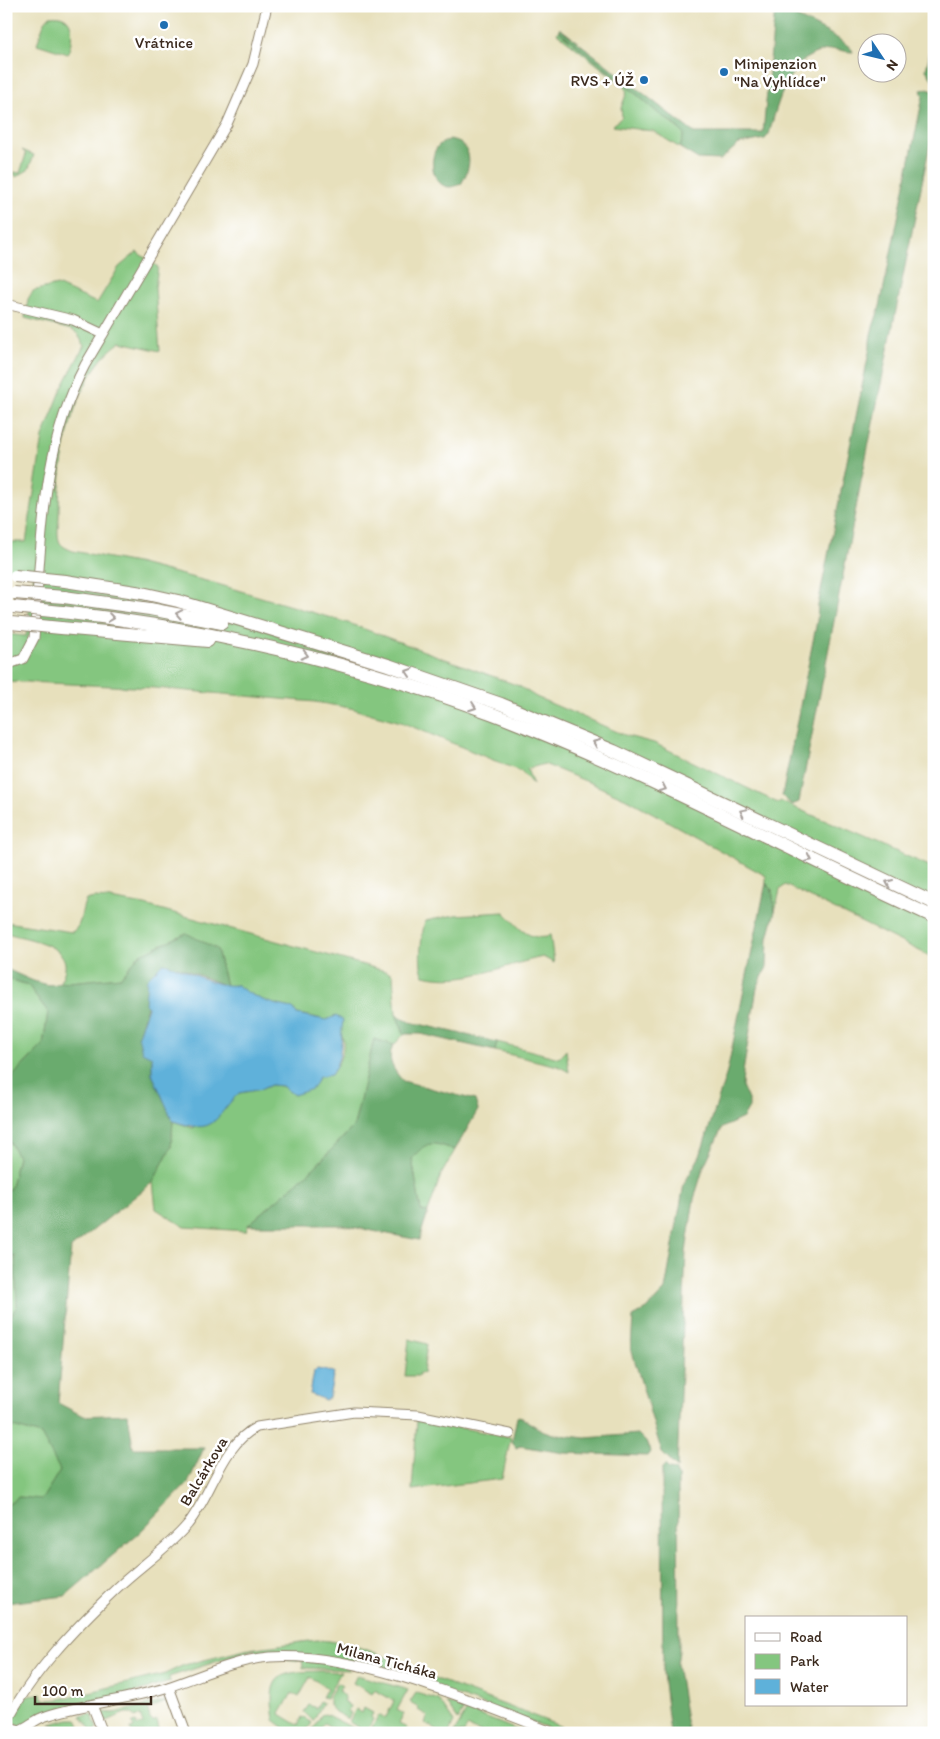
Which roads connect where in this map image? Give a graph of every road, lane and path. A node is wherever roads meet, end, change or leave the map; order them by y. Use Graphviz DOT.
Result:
graph roads {
  1 [pos="267,6"];
  2 [pos="6,304"];
  3 [pos="104,334"];
  4 [pos="11,576"];
  5 [pos="10,593"];
  6 [pos="9,607"];
  7 [pos="9,623"];
  8 [pos="296,639"];
  9 [pos="276,648"];
  10 [pos="6,665"];
  11 [pos="934,903"];
  12 [pos="934,917"];
  13 [pos="510,1434"];
  14 [pos="169,1686"];
  15 [pos="92,1706"];
  16 [pos="6,1724"];
  17 [pos="102,1733"];
  18 [pos="186,1733"];
  19 [pos="554,1733"];
  1 -- 3 [label="street"];
  2 -- 3 [label="street"];
  3 -- 10 [label="street"];
  4 -- 8 [label="highway, bridge"];
  8 -- 5 [label="highway, one-way, bridge"];
  6 -- 9 [label="highway, one-way, bridge"];
  7 -- 9 [label="highway, bridge"];
  11 -- 8 [label="highway, one-way"];
  9 -- 12 [label="highway, one-way"];
  13 -- 16 [label="street, Balcárkova"];
  14 -- 15 [label="street, Milana Ticháka"];
  14 -- 18 [label="street"];
  14 -- 19 [label="street, Milana Ticháka"];
  15 -- 16 [label="street, Milana Ticháka"];
  15 -- 17 [label="street"];
}
